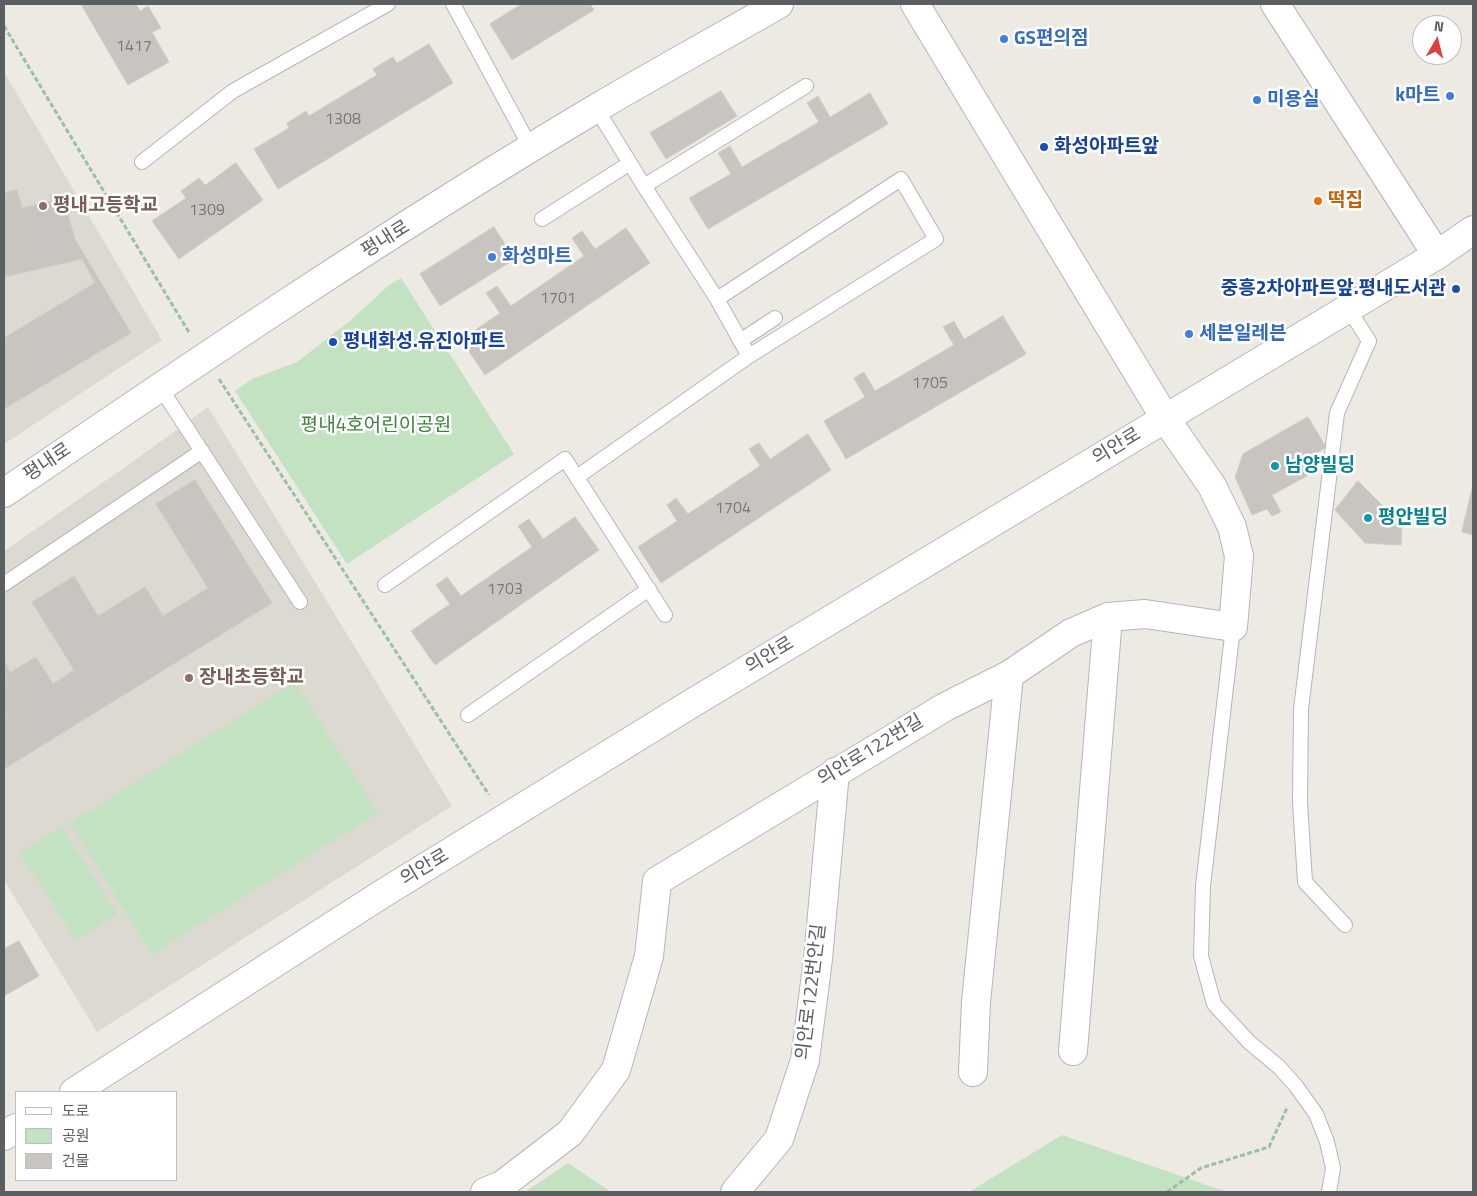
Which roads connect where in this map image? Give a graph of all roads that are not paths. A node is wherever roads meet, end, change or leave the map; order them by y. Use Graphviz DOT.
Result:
graph roads {
  1 [pos="388,4"];
  2 [pos="453,4"];
  3 [pos="779,4"];
  4 [pos="915,4"];
  5 [pos="1275,4"];
  6 [pos="806,86"];
  7 [pos="596,108"];
  8 [pos="531,148"];
  9 [pos="142,162"];
  10 [pos="630,163"];
  11 [pos="644,186"];
  12 [pos="542,219"];
  13 [pos="1473,230"];
  14 [pos="1437,256"];
  15 [pos="718,299"];
  16 [pos="1348,308"];
  17 [pos="775,318"];
  18 [pos="740,342"];
  19 [pos="749,356"];
  20 [pos="160,387"];
  21 [pos="1165,418"];
  22 [pos="202,451"];
  23 [pos="577,477"];
  24 [pos="4,493"];
  25 [pos="4,584"];
  26 [pos="385,586"];
  27 [pos="649,589"];
  28 [pos="300,602"];
  29 [pos="665,615"];
  30 [pos="1108,617"];
  31 [pos="1233,627"];
  32 [pos="1009,675"];
  33 [pos="468,715"];
  34 [pos="835,772"];
  35 [pos="1345,925"];
  36 [pos="1073,1051"];
  37 [pos="974,1072"];
  38 [pos="76,1091"];
  39 [pos="15,1129"];
  40 [pos="4,1136"];
  41 [pos="485,1192"];
  42 [pos="735,1192"];
  43 [pos="1329,1192"];
  1 -- 9 [label="lane"];
  2 -- 8 [label="lane"];
  3 -- 7 [label="street, 평내로"];
  4 -- 21 [label="street"];
  5 -- 14 [label="street"];
  6 -- 11 [label="lane"];
  7 -- 8 [label="street, 평내로"];
  7 -- 10 [label="lane"];
  8 -- 20 [label="street, 평내로"];
  10 -- 11 [label="lane"];
  10 -- 12 [label="lane"];
  11 -- 15 [label="lane"];
  13 -- 14 [label="street, 의안로"];
  14 -- 16 [label="street, 의안로"];
  15 -- 18 [label="lane"];
  15 -- 19 [label="lane"];
  16 -- 21 [label="street, 의안로"];
  16 -- 35 [label="lane"];
  17 -- 18 [label="lane"];
  18 -- 19 [label="lane"];
  19 -- 23 [label="lane"];
  20 -- 22 [label="lane"];
  20 -- 24 [label="street, 평내로"];
  21 -- 31 [label="street"];
  21 -- 38 [label="street, 의안로"];
  22 -- 25 [label="lane"];
  22 -- 28 [label="lane"];
  23 -- 26 [label="lane"];
  23 -- 27 [label="lane"];
  27 -- 29 [label="lane"];
  27 -- 33 [label="lane"];
  30 -- 31 [label="street, 의안로122번길"];
  30 -- 32 [label="street, 의안로122번길"];
  30 -- 36 [label="street"];
  31 -- 43 [label="lane"];
  32 -- 34 [label="street, 의안로122번길"];
  32 -- 37 [label="street"];
  34 -- 41 [label="street, 의안로122번길"];
  34 -- 42 [label="street, 의안로122번안길"];
  39 -- 40 [label="street"];
}
